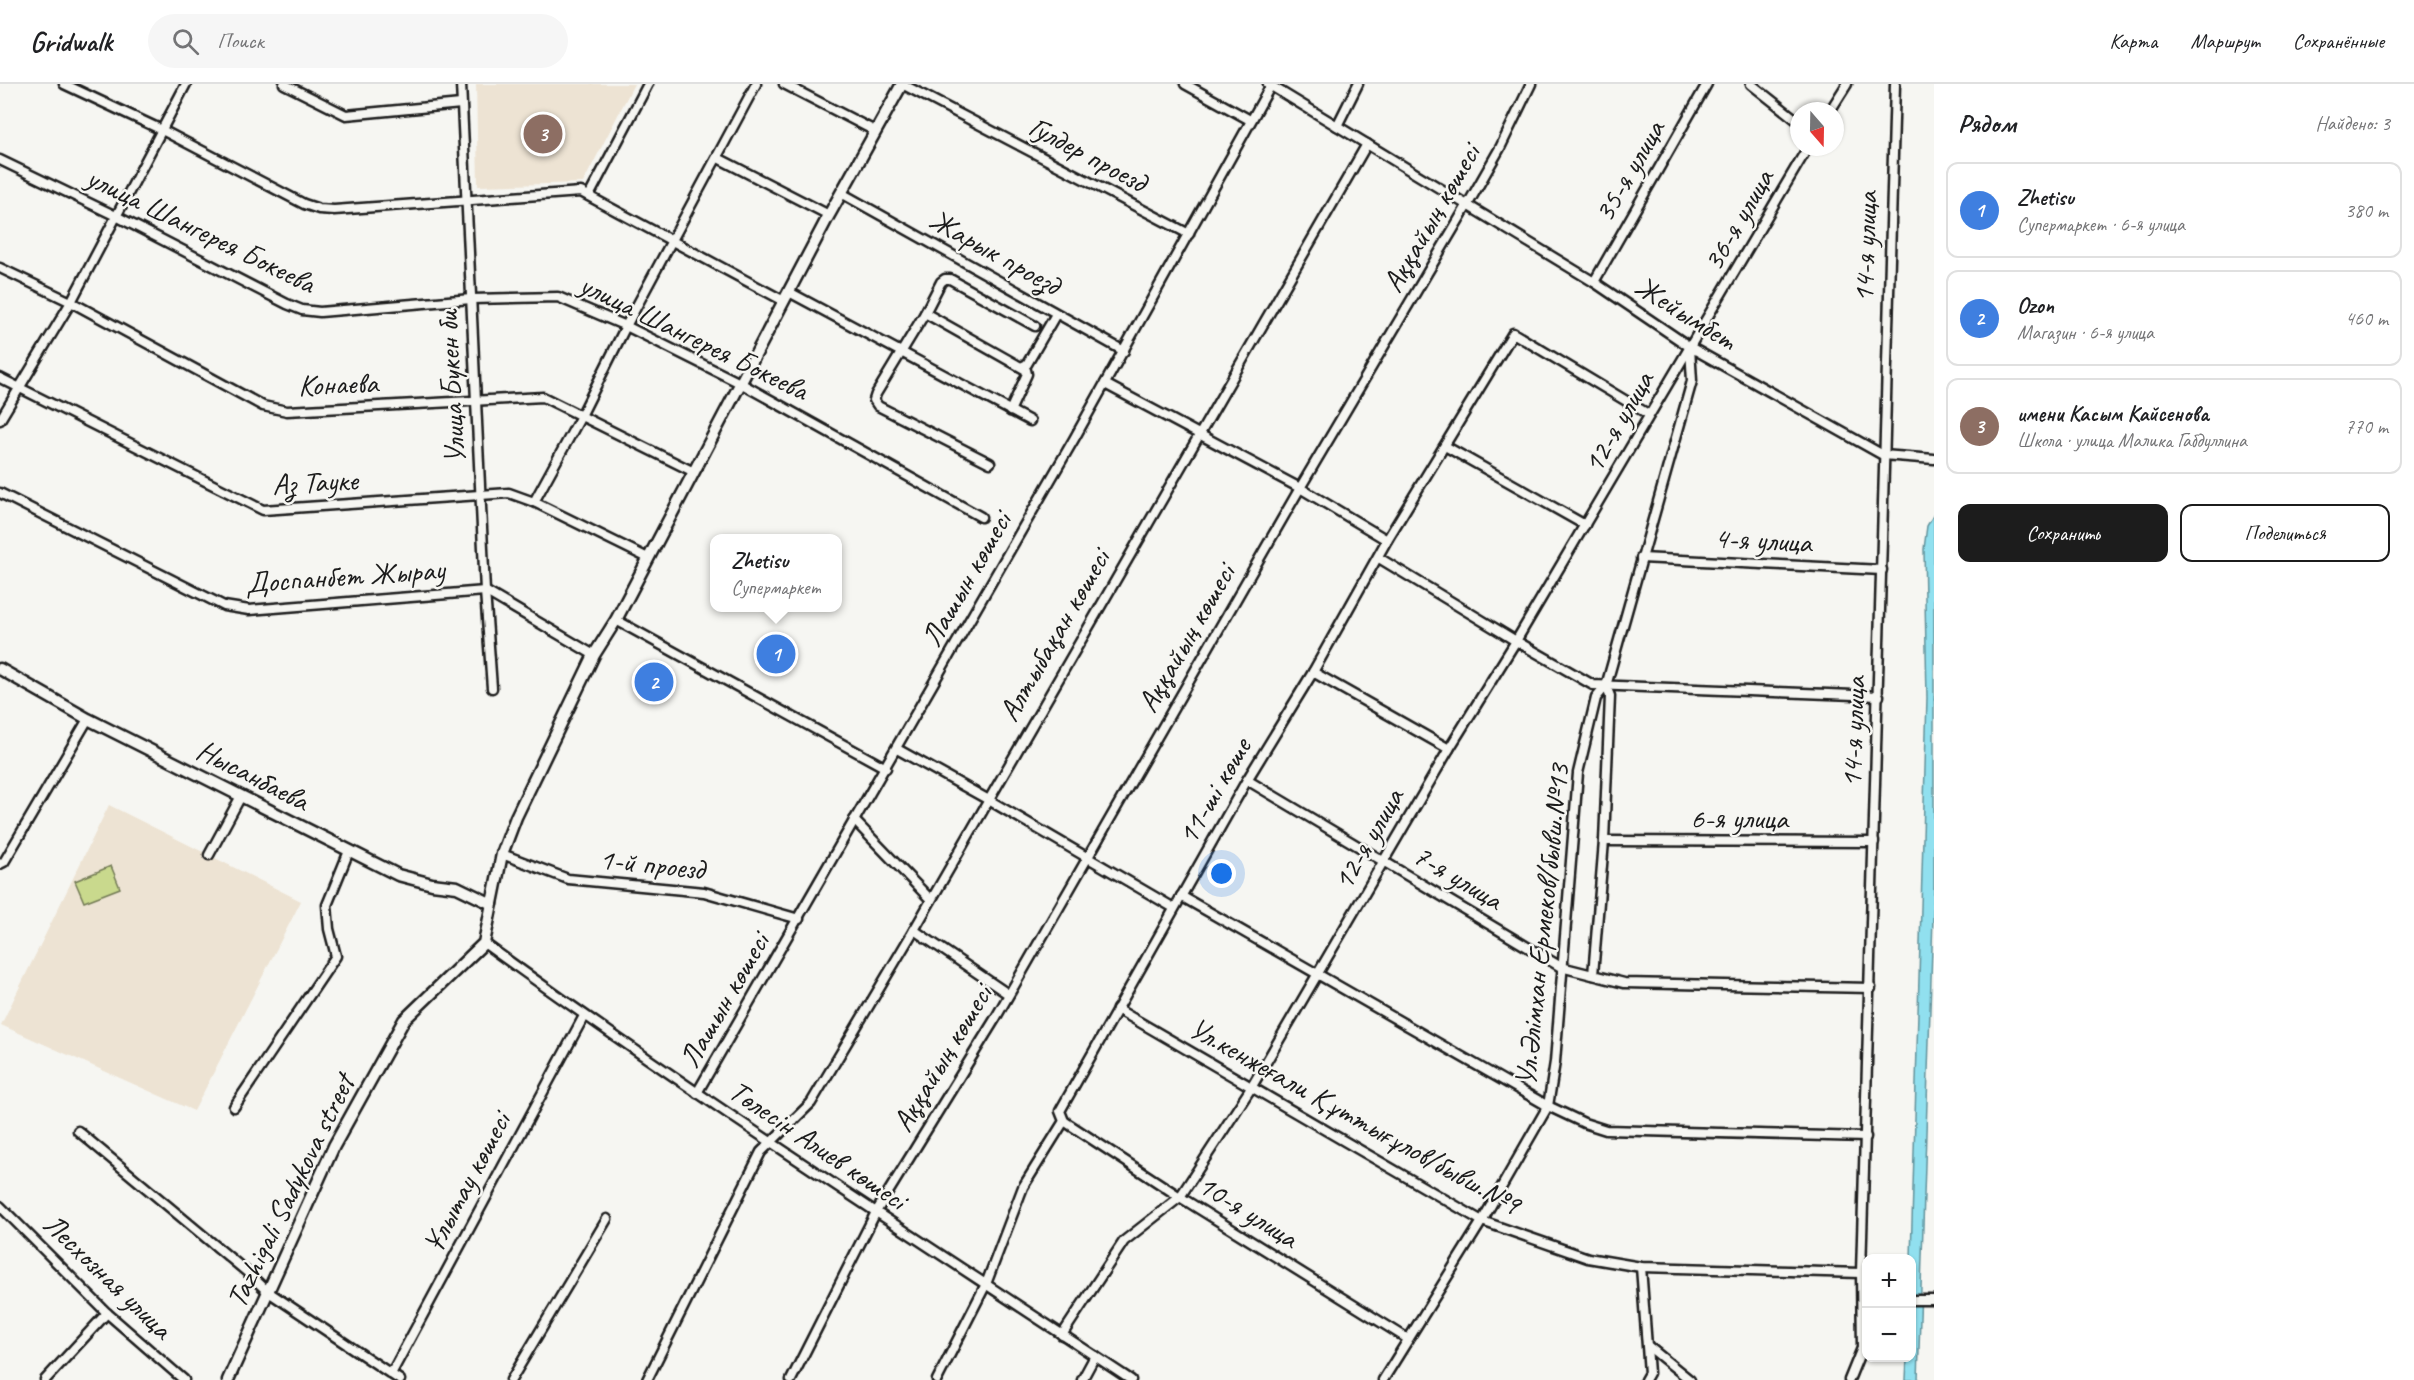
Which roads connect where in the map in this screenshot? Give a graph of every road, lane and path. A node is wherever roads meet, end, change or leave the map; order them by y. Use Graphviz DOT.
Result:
graph roads {
  1 [pos="64,84"];
  2 [pos="186,84"];
  3 [pos="284,84"];
  4 [pos="461,84"];
  5 [pos="648,84"];
  6 [pos="756,84"];
  7 [pos="784,84"];
  8 [pos="902,84"];
  9 [pos="1185,84"];
  10 [pos="1358,84"];
  11 [pos="1531,84"];
  12 [pos="1707,84"];
  13 [pos="1751,84"];
  14 [pos="1847,84"];
  15 [pos="1895,84"];
  16 [pos="1270,85"];
  17 [pos="1836,102"];
  18 [pos="462,104"];
  19 [pos="1790,116"];
  20 [pos="1250,120"];
  21 [pos="1337,126"];
  22 [pos="162,130"];
  23 [pos="875,131"];
  24 [pos="1366,144"];
  25 [pos="1803,156"];
  26 [pos="718,158"];
  27 [pos="0,160"];
  28 [pos="843,194"];
  29 [pos="589,196"];
  30 [pos="466,199"];
  31 [pos="1468,204"];
  32 [pos="829,215"];
  33 [pos="116,216"];
  34 [pos="1189,234"];
  35 [pos="673,242"];
  36 [pos="0,268"];
  37 [pos="1594,282"];
  38 [pos="786,297"];
  39 [pos="471,299"];
  40 [pos="71,302"];
  41 [pos="925,313"];
  42 [pos="1056,314"];
  43 [pos="626,326"];
  44 [pos="1035,326"];
  45 [pos="1690,347"];
  46 [pos="1124,351"];
  47 [pos="901,352"];
  48 [pos="1023,366"];
  49 [pos="0,378"];
  50 [pos="742,384"];
  51 [pos="1105,384"];
  52 [pos="19,388"];
  53 [pos="476,402"];
  54 [pos="1010,411"];
  55 [pos="1648,414"];
  56 [pos="581,416"];
  57 [pos="0,420"];
  58 [pos="1030,421"];
  59 [pos="1198,434"];
  60 [pos="1445,446"];
  61 [pos="1883,455"];
  62 [pos="1934,459"];
  63 [pos="990,463"];
  64 [pos="694,472"];
  65 [pos="1300,488"];
  66 [pos="0,493"];
  67 [pos="480,494"];
  68 [pos="534,502"];
  69 [pos="981,517"];
  70 [pos="1585,525"];
  71 [pos="1387,540"];
  72 [pos="648,558"];
  73 [pos="1378,558"];
  74 [pos="1641,558"];
  75 [pos="1882,570"];
  76 [pos="485,591"];
  77 [pos="616,620"];
  78 [pos="1516,641"];
  79 [pos="594,655"];
  80 [pos="0,669"];
  81 [pos="1313,672"];
  82 [pos="1606,686"];
  83 [pos="492,688"];
  84 [pos="1879,696"];
  85 [pos="88,719"];
  86 [pos="897,749"];
  87 [pos="1449,749"];
  88 [pos="886,768"];
  89 [pos="1247,780"];
  90 [pos="241,796"];
  91 [pos="987,799"];
  92 [pos="854,820"];
  93 [pos="1604,841"];
  94 [pos="1874,842"];
  95 [pos="349,850"];
  96 [pos="502,854"];
  97 [pos="209,855"];
  98 [pos="1086,857"];
  99 [pos="1384,861"];
  100 [pos="0,864"];
  101 [pos="1181,897"];
  102 [pos="931,900"];
  103 [pos="492,904"];
  104 [pos="1174,908"];
  105 [pos="799,919"];
  106 [pos="914,930"];
  107 [pos="484,942"];
  108 [pos="1561,967"];
  109 [pos="1317,975"];
  110 [pos="1593,975"];
  111 [pos="1871,988"];
  112 [pos="1008,994"];
  113 [pos="1117,1010"];
  114 [pos="584,1016"];
  115 [pos="1251,1088"];
  116 [pos="697,1093"];
  117 [pos="1548,1106"];
  118 [pos="234,1107"];
  119 [pos="1064,1121"];
  120 [pos="78,1131"];
  121 [pos="1866,1137"];
  122 [pos="773,1142"];
  123 [pos="1180,1197"];
  124 [pos="0,1206"];
  125 [pos="876,1212"];
  126 [pos="607,1219"];
  127 [pos="1482,1221"];
  128 [pos="1863,1254"];
  129 [pos="1641,1267"];
  130 [pos="1862,1272"];
  131 [pos="986,1284"];
  132 [pos="267,1291"];
  133 [pos="1916,1300"];
  134 [pos="1933,1300"];
  135 [pos="1864,1308"];
  136 [pos="107,1313"];
  137 [pos="1062,1335"];
  138 [pos="1408,1339"];
  139 [pos="1648,1346"];
  140 [pos="1095,1356"];
  141 [pos="391,1374"];
  142 [pos="45,1380"];
  143 [pos="184,1380"];
  144 [pos="228,1380"];
  145 [pos="400,1380"];
  146 [pos="511,1380"];
  147 [pos="646,1380"];
  148 [pos="791,1380"];
  149 [pos="937,1380"];
  150 [pos="1082,1380"];
  151 [pos="1131,1380"];
  152 [pos="1383,1380"];
  153 [pos="1645,1380"];
  154 [pos="1690,1380"];
  155 [pos="1850,1380"];
  1 -- 22 [label="street"];
  2 -- 22 [label="street"];
  3 -- 18 [label="street"];
  4 -- 18 [label="street, Улица Букен би"];
  5 -- 29 [label="street"];
  6 -- 26 [label="street"];
  7 -- 23 [label="street"];
  8 -- 23 [label="street"];
  8 -- 34 [label="street, Гулдер проезд"];
  9 -- 20 [label="street"];
  10 -- 21 [label="street"];
  11 -- 31 [label="street, Аққайың көшесі"];
  12 -- 37 [label="street, 35-я улица"];
  13 -- 19 [label="street"];
  14 -- 17 [label="street"];
  15 -- 61 [label="street, 14-я улица"];
  16 -- 20 [label="street, Лашын көшесі"];
  16 -- 21 [label="street, Жейымбет"];
  18 -- 30 [label="street, Улица Букен би"];
  20 -- 34 [label="street, Лашын көшесі"];
  21 -- 24 [label="street, Жейымбет"];
  22 -- 30 [label="street"];
  22 -- 33 [label="street"];
  23 -- 28 [label="street"];
  24 -- 31 [label="street, Жейымбет"];
  24 -- 59 [label="street, Алтыбақан көшесі"];
  25 -- 45 [label="street, 36-я улица"];
  26 -- 32 [label="street"];
  26 -- 35 [label="street"];
  27 -- 33 [label="street, улица Шангерея Бокеева"];
  28 -- 32 [label="street"];
  28 -- 42 [label="street, Жарык проезд"];
  29 -- 30 [label="street"];
  29 -- 35 [label="street"];
  30 -- 39 [label="street, Улица Букен би"];
  31 -- 37 [label="street, Жейымбет"];
  31 -- 65 [label="street, Аққайың көшесі"];
  32 -- 38 [label="street"];
  33 -- 39 [label="street, улица Шангерея Бокеева"];
  33 -- 40 [label="street"];
  34 -- 46 [label="street, Лашын көшесі"];
  35 -- 38 [label="street"];
  35 -- 43 [label="street"];
  36 -- 40 [label="street, Конаева"];
  37 -- 45 [label="street, Жейымбет"];
  38 -- 47 [label="street"];
  38 -- 50 [label="street"];
  39 -- 43 [label="street, улица Шангерея Бокеева"];
  39 -- 53 [label="street, Улица Букен би"];
  40 -- 52 [label="street"];
  40 -- 53 [label="street, Конаева"];
  41 -- 44 [label="street"];
  41 -- 47 [label="street"];
  41 -- 48 [label="street"];
  42 -- 46 [label="street, Жарык проезд"];
  42 -- 48 [label="street"];
  43 -- 50 [label="street, улица Шангерея Бокеева"];
  43 -- 56 [label="street"];
  45 -- 55 [label="street, 12-я улица"];
  45 -- 61 [label="street, Жейымбет"];
  45 -- 74 [label="street, Ул.Әлімхан Ермеков/бывш.№13"];
  46 -- 51 [label="street, Лашын көшесі"];
  47 -- 54 [label="street"];
  47 -- 63 [label="street"];
  48 -- 54 [label="street"];
  49 -- 52 [label="street, Аз Тауке"];
  50 -- 64 [label="street"];
  50 -- 69 [label="street, улица Шангерея Бокеева"];
  51 -- 59 [label="street"];
  51 -- 86 [label="street, Лашын көшесі"];
  52 -- 57 [label="street"];
  52 -- 67 [label="street, Аз Тауке"];
  53 -- 56 [label="street, Конаева"];
  53 -- 67 [label="street, Улица Букен би"];
  54 -- 58 [label="street"];
  55 -- 60 [label="street, 11-ші көше"];
  55 -- 70 [label="street, 12-я улица"];
  56 -- 64 [label="street, Конаева"];
  56 -- 68 [label="street"];
  59 -- 65 [label="street"];
  59 -- 91 [label="street, Алтыбақан көшесі"];
  60 -- 70 [label="street"];
  60 -- 71 [label="street, 11-ші көше"];
  61 -- 62 [label="street"];
  61 -- 75 [label="street, 14-я улица"];
  64 -- 72 [label="street"];
  65 -- 71 [label="street"];
  65 -- 98 [label="street, Аққайың көшесі"];
  66 -- 76 [label="street, Доспанбет Жырау"];
  67 -- 68 [label="street, Аз Тауке"];
  67 -- 76 [label="street, Улица Букен би"];
  68 -- 72 [label="street, Аз Тауке"];
  70 -- 78 [label="street, 12-я улица"];
  71 -- 73 [label="street, 11-ші көше"];
  72 -- 77 [label="street"];
  73 -- 78 [label="street"];
  73 -- 81 [label="street, 11-ші көше"];
  74 -- 75 [label="street, 4-я улица"];
  74 -- 82 [label="street, Ул.Әлімхан Ермеков/бывш.№13"];
  75 -- 84 [label="street, 14-я улица"];
  76 -- 79 [label="street, Доспанбет Жырау"];
  76 -- 83 [label="street, Улица Букен би"];
  77 -- 79 [label="street"];
  77 -- 88 [label="street"];
  78 -- 82 [label="street"];
  78 -- 87 [label="street, 12-я улица"];
  79 -- 96 [label="street"];
  80 -- 85 [label="street, Нысанбаева"];
  81 -- 87 [label="street"];
  81 -- 89 [label="street, 11-ші көше"];
  82 -- 84 [label="street"];
  82 -- 93 [label="street, Ул.Әлімхан Ермеков/бывш.№13"];
  82 -- 108 [label="street, Ул.Әлімхан Ермеков/бывш.№13"];
  84 -- 94 [label="street, 14-я улица"];
  85 -- 90 [label="street, Нысанбаева"];
  85 -- 100 [label="street"];
  86 -- 88 [label="street, Лашын көшесі"];
  86 -- 91 [label="street"];
  87 -- 99 [label="street, 12-я улица"];
  88 -- 92 [label="street, Лашын көшесі"];
  89 -- 99 [label="street, 7-я улица"];
  89 -- 101 [label="street, 11-ші көше"];
  90 -- 95 [label="street, Нысанбаева"];
  90 -- 97 [label="street"];
  91 -- 98 [label="street"];
  91 -- 102 [label="street, Алтыбақан көшесі"];
  92 -- 102 [label="street"];
  92 -- 105 [label="street, Лашын көшесі"];
  93 -- 94 [label="street, 6-я улица"];
  93 -- 110 [label="street, Ул.Әлімхан Ермеков/бывш.№13"];
  94 -- 111 [label="street, 14-я улица"];
  95 -- 103 [label="street, Нысанбаева"];
  95 -- 118 [label="street"];
  96 -- 103 [label="street"];
  96 -- 105 [label="street, 1-й проезд"];
  98 -- 104 [label="street"];
  98 -- 112 [label="street, Аққайың көшесі"];
  99 -- 108 [label="street, 7-я улица"];
  99 -- 109 [label="street, 12-я улица"];
  101 -- 104 [label="street, 11-ші көше"];
  101 -- 109 [label="street"];
  102 -- 106 [label="street, Алтыбақан көшесі"];
  103 -- 107 [label="street"];
  104 -- 113 [label="street, 11-ші көше"];
  105 -- 116 [label="street, Лашын көшесі"];
  106 -- 112 [label="street"];
  106 -- 122 [label="street, Алтыбақан көшесі"];
  107 -- 114 [label="street, Төлесін Алиев көшесі"];
  107 -- 132 [label="street, Tazhigali Sadykova street"];
  108 -- 110 [label="street, 7-я улица"];
  108 -- 117 [label="street, Ул.Әлімхан Ермеков/бывш.№13"];
  109 -- 115 [label="street, 12-я улица"];
  109 -- 117 [label="street"];
  110 -- 111 [label="street, 7-я улица"];
  111 -- 121 [label="street, 14-я улица"];
  112 -- 125 [label="street, Аққайың көшесі"];
  113 -- 115 [label="street, Ул.кенжеғали Құттығұлов/бывш.№9"];
  113 -- 119 [label="street, 11-ші көше"];
  114 -- 116 [label="street, Төлесін Алиев көшесі"];
  114 -- 141 [label="street, Ұлытау көшесi"];
  115 -- 123 [label="street, 12-я улица"];
  115 -- 127 [label="street, Ул.кенжеғали Құттығұлов/бывш.№9"];
  116 -- 122 [label="street, Төлесін Алиев көшесі"];
  117 -- 121 [label="street"];
  117 -- 127 [label="street, Ул.Әлімхан Ермеков/бывш.№13"];
  119 -- 123 [label="street, 10-я улица"];
  119 -- 131 [label="street, 11-ші көше"];
  120 -- 132 [label="street"];
  121 -- 128 [label="street, 14-я улица"];
  122 -- 125 [label="street, Төлесін Алиев көшесі"];
  122 -- 147 [label="street, Алтыбақан көшесі"];
  123 -- 137 [label="street, 12-я улица"];
  123 -- 138 [label="street, 10-я улица"];
  124 -- 136 [label="street, Лесхозная улица"];
  125 -- 131 [label="street, Төлесін Алиев көшесі"];
  125 -- 148 [label="street, Аққайың көшесі"];
  126 -- 146 [label="street"];
  127 -- 129 [label="street, Ул.кенжеғали Құттығұлов/бывш.№9"];
  127 -- 138 [label="street, Ул.Әлімхан Ермеков/бывш.№13"];
  129 -- 130 [label="street, Ул.кенжеғали Құттығұлов/бывш.№9"];
  129 -- 139 [label="street"];
  131 -- 137 [label="street, Төлесін Алиев көшесі"];
  131 -- 149 [label="street, 11-ші көше"];
  132 -- 141 [label="street"];
  132 -- 144 [label="street, Tazhigali Sadykova street"];
  133 -- 134 [label="street"];
  135 -- 155 [label="street, 14-я улица"];
  136 -- 142 [label="street"];
  136 -- 143 [label="street, Лесхозная улица"];
  137 -- 140 [label="street, Төлесін Алиев көшесі"];
  138 -- 152 [label="street, Ул.Әлімхан Ермеков/бывш.№13"];
  139 -- 153 [label="street"];
  139 -- 154 [label="street"];
  140 -- 150 [label="street"];
  140 -- 151 [label="street, Төлесін Алиев көшесі"];
  141 -- 145 [label="street"];
}
